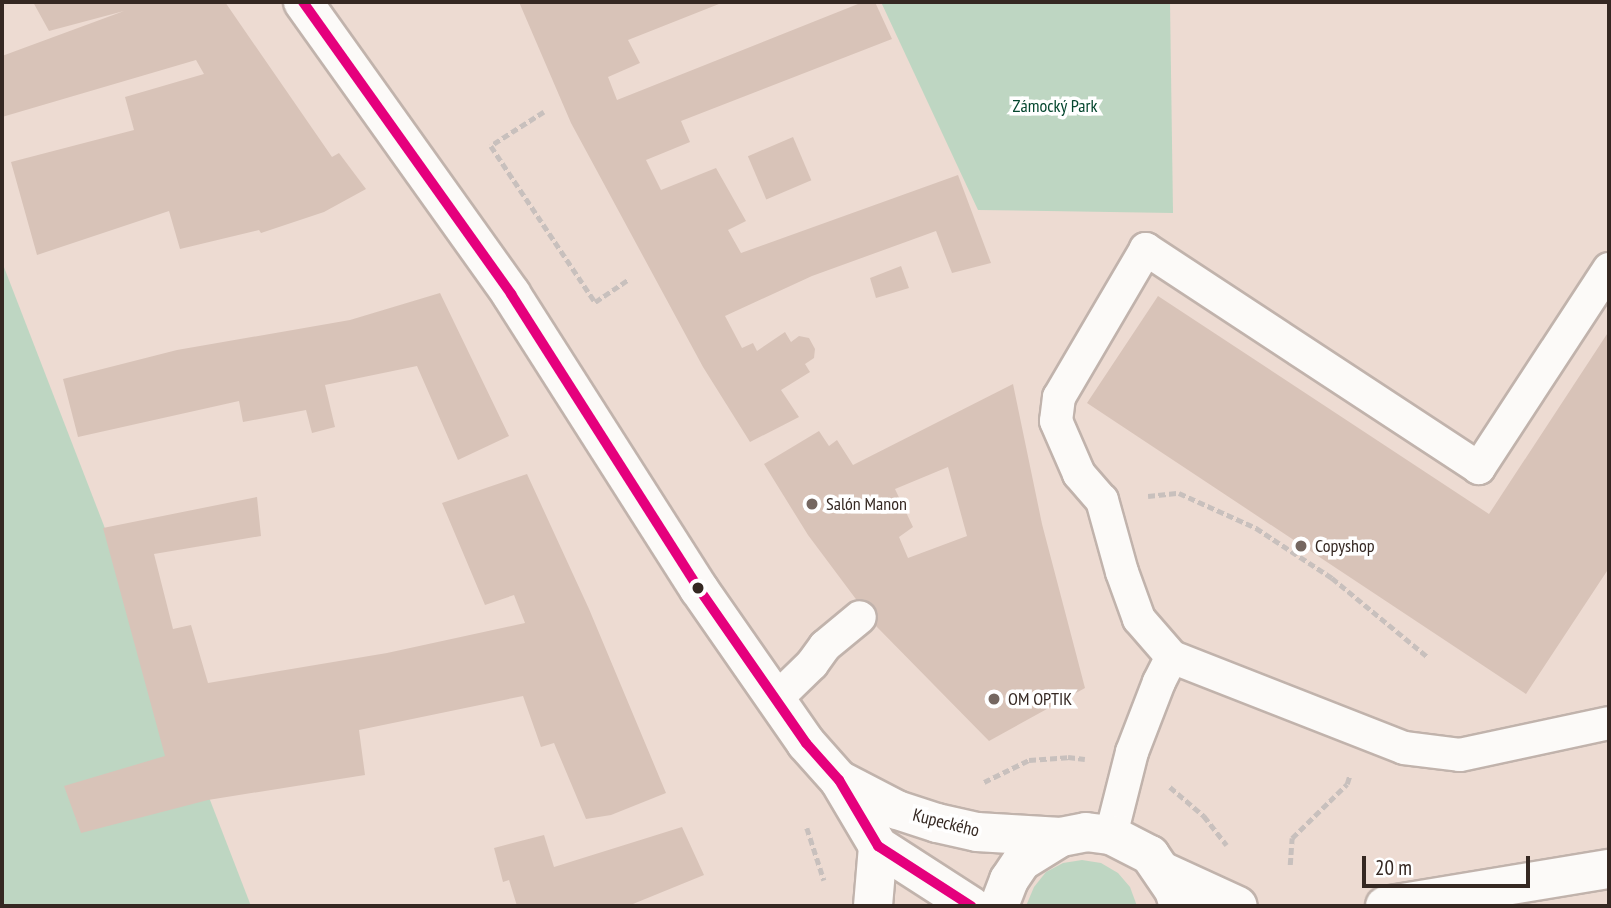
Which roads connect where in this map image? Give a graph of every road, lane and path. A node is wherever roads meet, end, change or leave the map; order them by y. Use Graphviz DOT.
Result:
graph roads {
  1 [pos="303,2"];
  2 [pos="544,112"];
  3 [pos="1609,269"];
  4 [pos="629,279"];
  5 [pos="1179,493"];
  6 [pos="1301,546"];
  7 [pos="1295,554"];
  8 [pos="860,617"];
  9 [pos="1172,657"];
  10 [pos="1428,657"];
  11 [pos="775,700"];
  12 [pos="1609,723"];
  13 [pos="1364,733"];
  14 [pos="1088,760"];
  15 [pos="839,780"];
  16 [pos="1162,782"];
  17 [pos="974,788"];
  18 [pos="1111,835"];
  19 [pos="1060,837"];
  20 [pos="878,846"];
  21 [pos="1233,856"];
  22 [pos="1290,865"];
  23 [pos="1609,869"];
  24 [pos="1164,872"];
  25 [pos="873,906"];
  26 [pos="971,906"];
  27 [pos="999,906"];
  28 [pos="1179,906"];
  29 [pos="1238,906"];
  30 [pos="1385,906"];
  1 -- 11 [label="street, Kupeckého"];
  2 -- 4 [label="path"];
  3 -- 9 [label="lane"];
  5 -- 7 [label="path"];
  6 -- 7 [label="path"];
  7 -- 10 [label="path"];
  8 -- 11 [label="lane"];
  9 -- 13 [label="lane"];
  9 -- 18 [label="lane"];
  11 -- 15 [label="street, Kupeckého"];
  12 -- 13 [label="lane"];
  13 -- 22 [label="path"];
  14 -- 17 [label="path"];
  15 -- 19 [label="street, Kupeckého"];
  15 -- 20 [label="street, Kupeckého"];
  16 -- 21 [label="path"];
  18 -- 19 [label="street, Kupeckého"];
  18 -- 24 [label="street"];
  19 -- 27 [label="street"];
  20 -- 25 [label="street"];
  20 -- 26 [label="street, Kupeckého"];
  23 -- 30 [label="street"];
  24 -- 28 [label="street"];
  24 -- 29 [label="street"];
}
